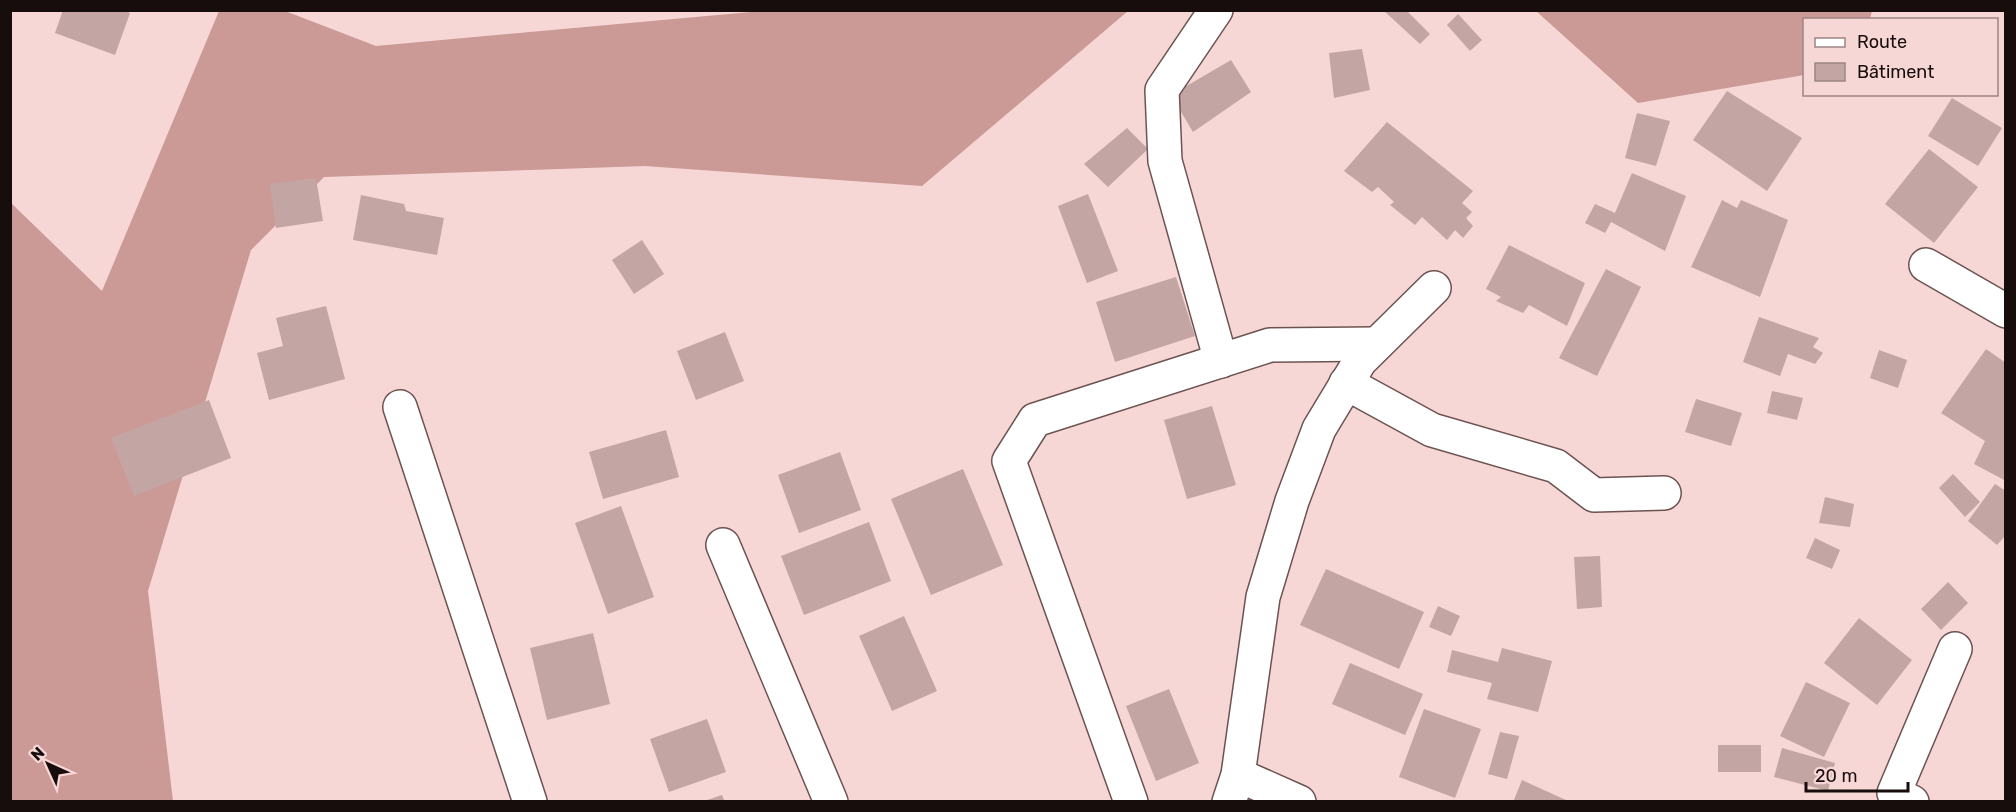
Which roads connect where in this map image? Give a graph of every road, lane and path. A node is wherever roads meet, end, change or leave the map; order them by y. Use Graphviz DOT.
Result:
graph roads {
  1 [pos="1216,10"];
  2 [pos="1926,265"];
  3 [pos="1434,288"];
  4 [pos="2006,312"];
  5 [pos="1377,344"];
  6 [pos="1221,361"];
  7 [pos="1346,383"];
  8 [pos="400,407"];
  9 [pos="1664,493"];
  10 [pos="723,545"];
  11 [pos="1955,650"];
  12 [pos="1234,788"];
  13 [pos="530,801"];
  14 [pos="831,801"];
  15 [pos="1131,801"];
  16 [pos="1299,801"];
  17 [pos="1912,801"];
  1 -- 6 [label="street"];
  2 -- 4 [label="street"];
  3 -- 5 [label="street"];
  5 -- 6 [label="street"];
  5 -- 7 [label="street"];
  6 -- 15 [label="street"];
  7 -- 9 [label="street"];
  7 -- 12 [label="street"];
  8 -- 13 [label="street"];
  10 -- 14 [label="street"];
  11 -- 17 [label="street"];
  12 -- 16 [label="street"];
}
